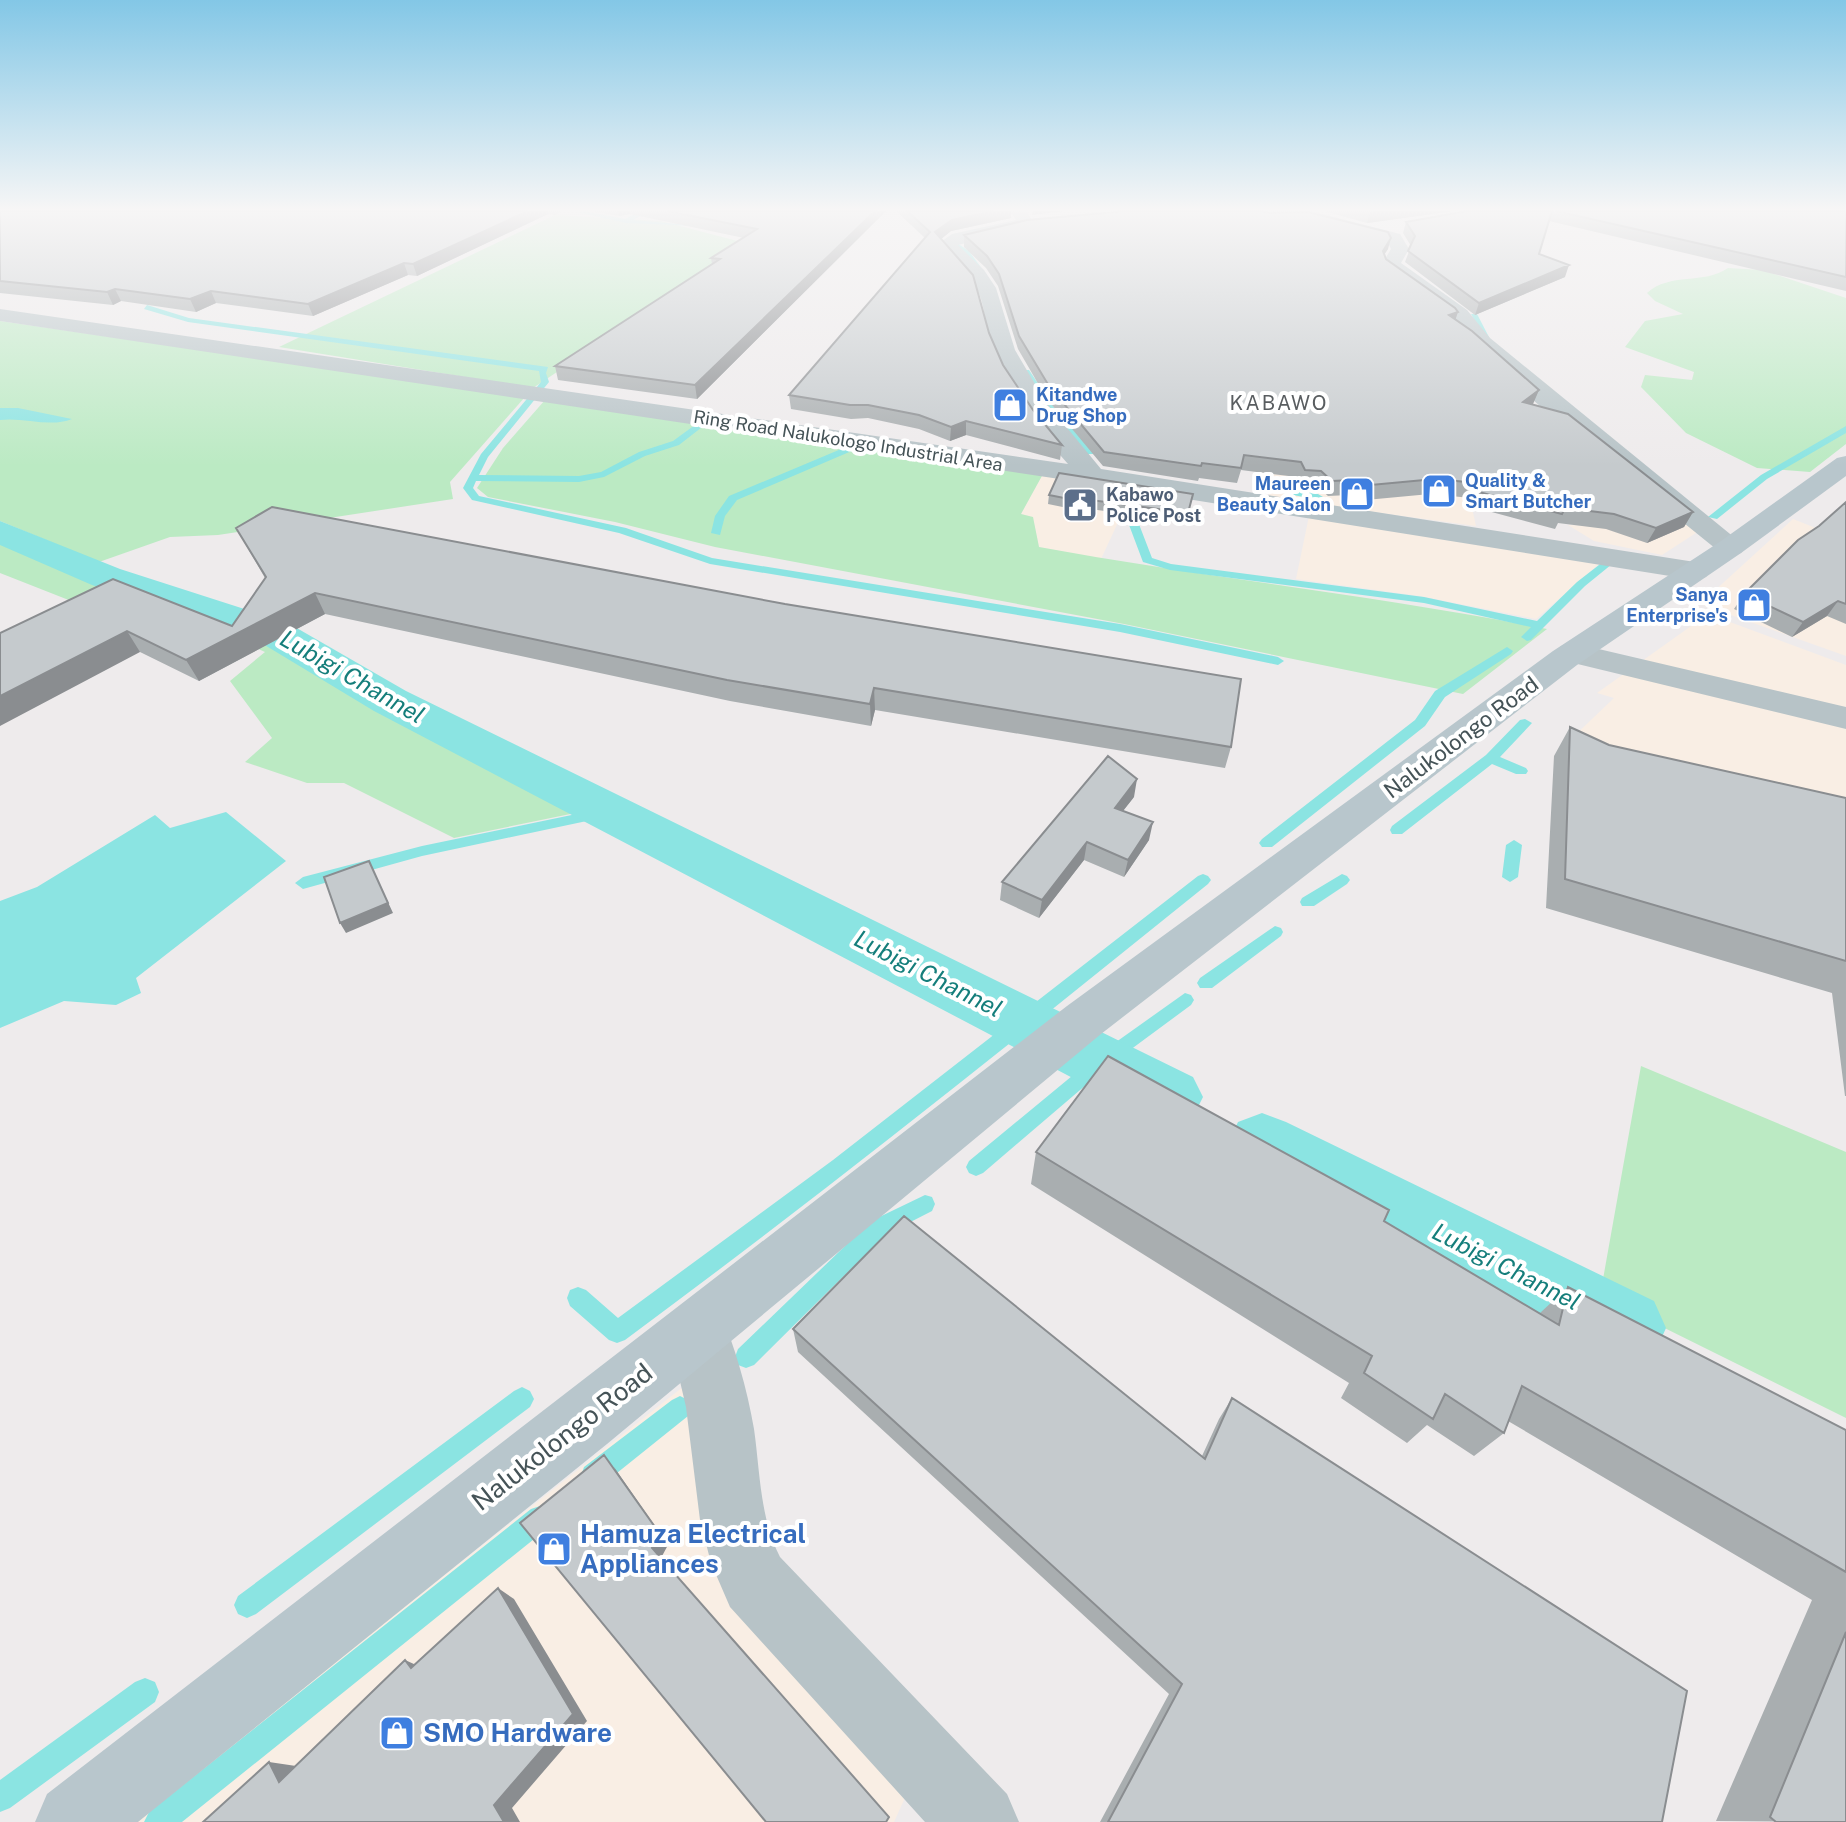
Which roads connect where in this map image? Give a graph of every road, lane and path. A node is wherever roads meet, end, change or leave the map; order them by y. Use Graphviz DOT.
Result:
graph roads {
  1 [pos="990,296"];
  2 [pos="1435,296"];
  3 [pos="0,315"];
  4 [pos="1846,464"];
  5 [pos="1093,476"];
  6 [pos="1731,547"];
  7 [pos="1695,571"];
  8 [pos="1573,653"];
  9 [pos="1846,718"];
  10 [pos="698,1330"];
  11 [pos="75,1822"];
  12 [pos="979,1822"];
  1 -- 5 [label="street"];
  2 -- 6 [label="street"];
  3 -- 5 [label="street, Ring Road Nalukologo Industrial Area"];
  4 -- 6 [label="street, Nalukolongo Road"];
  5 -- 7 [label="street, Ring Road Nalukologo Industrial Area"];
  6 -- 7 [label="street, Nalukolongo Road"];
  7 -- 8 [label="street, Nalukolongo Road"];
  8 -- 9 [label="street"];
  8 -- 10 [label="street, Nalukolongo Road"];
  10 -- 11 [label="street, Nalukolongo Road"];
  10 -- 12 [label="street"];
}
